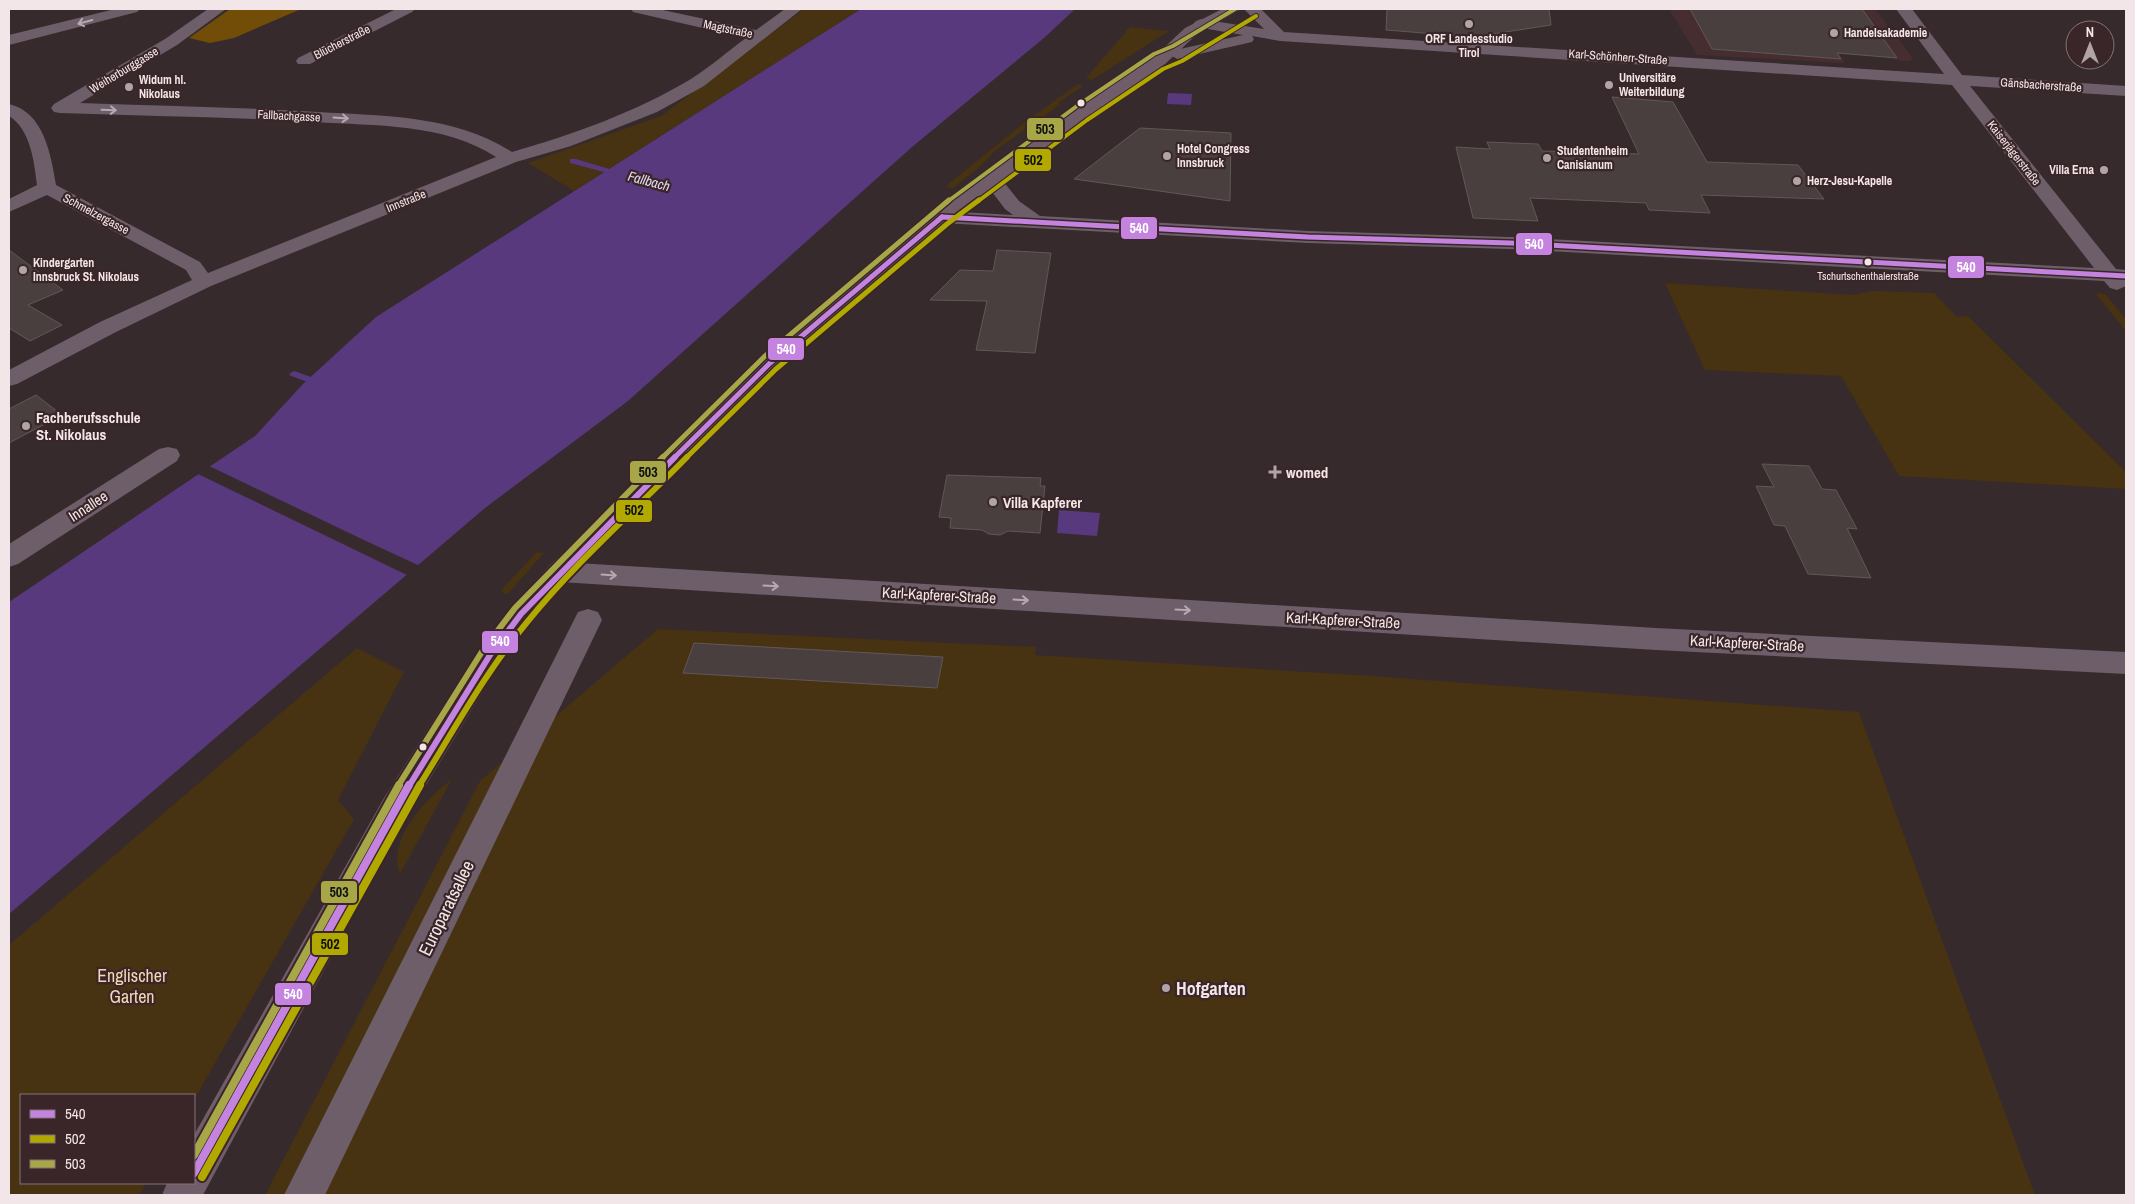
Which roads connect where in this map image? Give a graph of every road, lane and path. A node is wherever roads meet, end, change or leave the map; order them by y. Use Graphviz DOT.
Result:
graph roads {
  1 [pos="132,9"];
  2 [pos="218,9"];
  3 [pos="407,9"];
  4 [pos="638,9"];
  5 [pos="794,9"];
  6 [pos="1233,9"];
  7 [pos="1252,9"];
  8 [pos="1904,9"];
  9 [pos="1201,24"];
  10 [pos="1220,28"];
  11 [pos="760,36"];
  12 [pos="1280,36"];
  13 [pos="9,40"];
  14 [pos="1177,54"];
  15 [pos="304,61"];
  16 [pos="1159,62"];
  17 [pos="1956,79"];
  18 [pos="2126,91"];
  19 [pos="60,108"];
  20 [pos="9,109"];
  21 [pos="25,119"];
  22 [pos="510,158"];
  23 [pos="992,180"];
  24 [pos="47,188"];
  25 [pos="9,206"];
  26 [pos="942,217"];
  27 [pos="1034,221"];
  28 [pos="2118,276"];
  29 [pos="204,282"];
  30 [pos="2126,295"];
  31 [pos="9,379"];
  32 [pos="168,455"];
  33 [pos="9,557"];
  34 [pos="560,572"];
  35 [pos="588,620"];
  36 [pos="2126,663"];
  37 [pos="195,1171"];
  38 [pos="304,1195"];
  1 -- 13 [label="street, one-way"];
  2 -- 19 [label="street, Weiherburggasse"];
  3 -- 15 [label="street, Blücherstraße"];
  4 -- 11 [label="street, Magtstraße"];
  5 -- 11 [label="street, Innstraße"];
  6 -- 9 [label="main road"];
  7 -- 10 [label="main road"];
  7 -- 12 [label="street"];
  8 -- 17 [label="street, Kaiserjägerstraße"];
  9 -- 10 [label="street, Karl-Schönherr-Straße"];
  9 -- 16 [label="main road"];
  10 -- 12 [label="street, Karl-Schönherr-Straße"];
  10 -- 14 [label="main road"];
  11 -- 22 [label="street, Innstraße"];
  12 -- 14 [label="street, Karl-Schönherr-Straße"];
  12 -- 17 [label="street, Karl-Schönherr-Straße"];
  14 -- 16 [label="main road"];
  16 -- 23 [label="main road"];
  17 -- 18 [label="street, Gänsbacherstraße"];
  17 -- 28 [label="street, Kaiserjägerstraße"];
  19 -- 21 [label="street, Weiherburggasse"];
  19 -- 22 [label="street, Fallbachgasse, one-way"];
  20 -- 21 [label="street"];
  21 -- 24 [label="street, Schmelzergasse"];
  22 -- 29 [label="street, Innstraße"];
  23 -- 26 [label="main road"];
  23 -- 27 [label="street"];
  24 -- 25 [label="street"];
  24 -- 29 [label="street, Schmelzergasse"];
  26 -- 27 [label="street"];
  26 -- 34 [label="main road"];
  27 -- 28 [label="street"];
  28 -- 30 [label="street, Kaiserjägerstraße"];
  29 -- 31 [label="street, Innstraße"];
  32 -- 33 [label="street, Innallee"];
  34 -- 36 [label="street, Karl-Kapferer-Straße, one-way"];
  34 -- 37 [label="main road"];
  35 -- 38 [label="street, Europaratsallee"];
}
